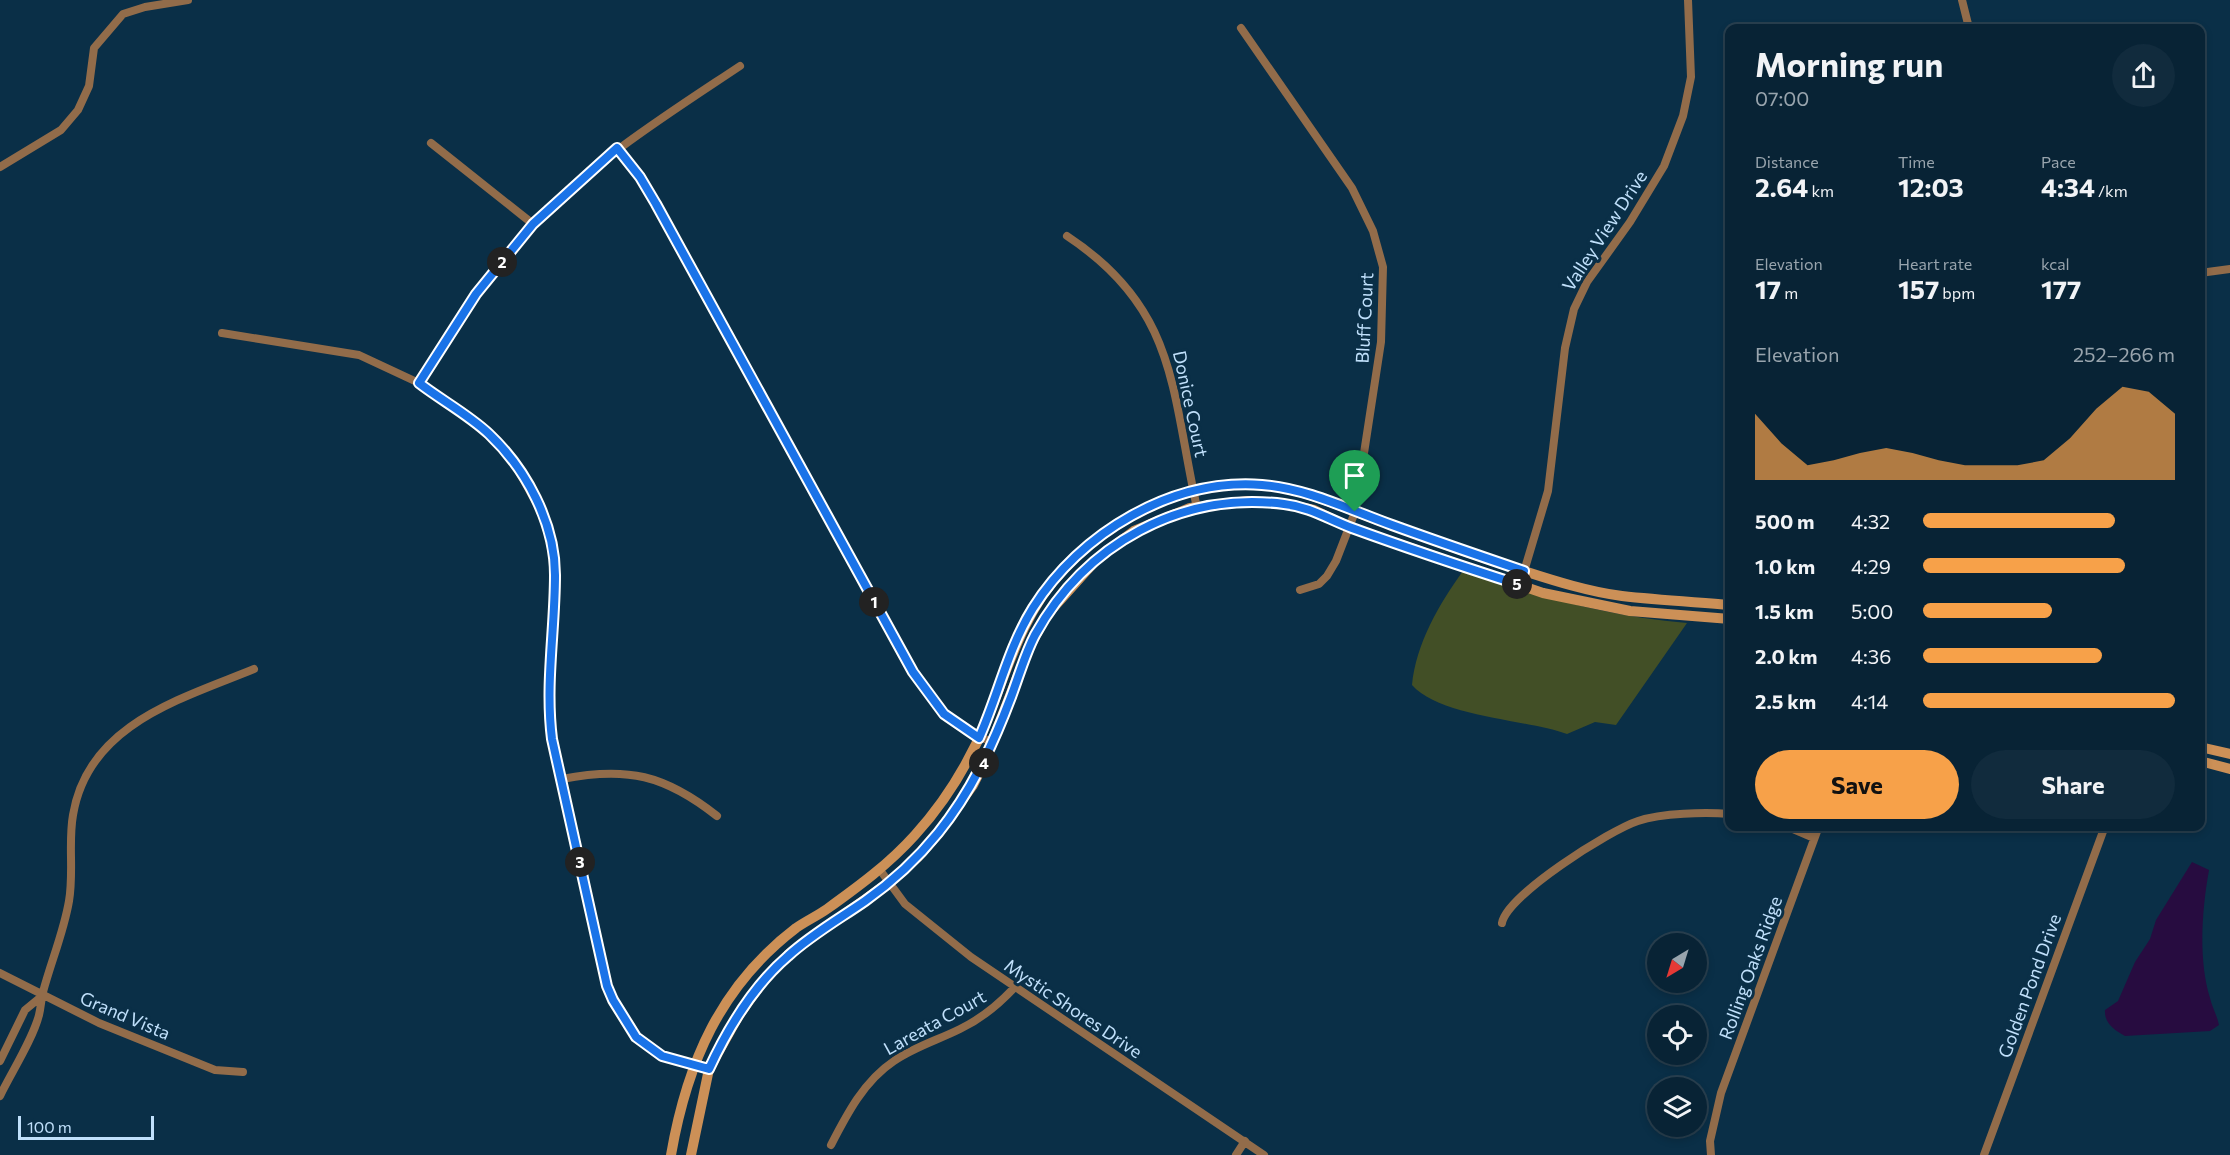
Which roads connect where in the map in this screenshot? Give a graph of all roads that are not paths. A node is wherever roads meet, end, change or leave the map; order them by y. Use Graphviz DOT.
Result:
graph roads {
  1 [pos="188,0"];
  2 [pos="1688,0"];
  3 [pos="1962,0"];
  4 [pos="1969,24"];
  5 [pos="1241,28"];
  6 [pos="740,66"];
  7 [pos="431,143"];
  8 [pos="617,148"];
  9 [pos="0,166"];
  10 [pos="533,224"];
  11 [pos="1067,236"];
  12 [pos="2230,269"];
  13 [pos="2205,272"];
  14 [pos="222,333"];
  15 [pos="419,383"];
  16 [pos="1193,491"];
  17 [pos="1197,508"];
  18 [pos="1355,512"];
  19 [pos="1349,527"];
  20 [pos="1524,571"];
  21 [pos="1520,585"];
  22 [pos="1300,590"];
  23 [pos="1702,603"];
  24 [pos="1725,605"];
  25 [pos="1702,617"];
  26 [pos="1725,619"];
  27 [pos="254,669"];
  28 [pos="979,738"];
  29 [pos="993,742"];
  30 [pos="2205,748"];
  31 [pos="2230,754"];
  32 [pos="2205,762"];
  33 [pos="2230,769"];
  34 [pos="562,779"];
  35 [pos="1725,814"];
  36 [pos="717,816"];
  37 [pos="1798,831"];
  38 [pos="1817,831"];
  39 [pos="2103,831"];
  40 [pos="1814,838"];
  41 [pos="880,870"];
  42 [pos="888,883"];
  43 [pos="1502,923"];
  44 [pos="0,973"];
  45 [pos="1014,988"];
  46 [pos="42,996"];
  47 [pos="1,1058"];
  48 [pos="17,1062"];
  49 [pos="693,1067"];
  50 [pos="709,1069"];
  51 [pos="243,1072"];
  52 [pos="0,1096"];
  53 [pos="1245,1141"];
  54 [pos="831,1145"];
  55 [pos="671,1155"];
  56 [pos="691,1155"];
  57 [pos="1236,1155"];
  58 [pos="1264,1155"];
  59 [pos="1711,1155"];
  60 [pos="1984,1155"];
  1 -- 9 [label="street"];
  2 -- 20 [label="street, Valley View Drive"];
  3 -- 4 [label="street"];
  5 -- 18 [label="street, Bluff Court"];
  6 -- 8 [label="street"];
  7 -- 10 [label="street"];
  8 -- 10 [label="street"];
  8 -- 28 [label="street"];
  10 -- 15 [label="street"];
  11 -- 16 [label="street, Donice Court"];
  12 -- 13 [label="street"];
  14 -- 15 [label="street"];
  15 -- 34 [label="street"];
  16 -- 17 [label="street, Donice Court"];
  16 -- 18 [label="street"];
  16 -- 28 [label="street"];
  17 -- 19 [label="street"];
  17 -- 29 [label="street"];
  18 -- 19 [label="street, Bluff Court"];
  18 -- 20 [label="street"];
  19 -- 21 [label="street"];
  19 -- 22 [label="street, Bluff Court"];
  20 -- 21 [label="street, Valley View Drive"];
  20 -- 23 [label="street"];
  21 -- 25 [label="street"];
  23 -- 24 [label="street"];
  23 -- 25 [label="street"];
  25 -- 26 [label="street"];
  27 -- 46 [label="street"];
  28 -- 29 [label="street"];
  28 -- 41 [label="street"];
  29 -- 42 [label="street"];
  30 -- 31 [label="street"];
  32 -- 33 [label="street"];
  34 -- 36 [label="street"];
  34 -- 49 [label="street"];
  35 -- 43 [label="street"];
  37 -- 40 [label="street"];
  38 -- 40 [label="street, Rolling Oaks Ridge"];
  39 -- 60 [label="street, Golden Pond Drive"];
  40 -- 59 [label="street, Rolling Oaks Ridge"];
  41 -- 42 [label="street, Mystic Shores Drive"];
  41 -- 49 [label="street"];
  42 -- 45 [label="street, Mystic Shores Drive"];
  42 -- 50 [label="street"];
  44 -- 46 [label="street, Grand Vista"];
  45 -- 53 [label="street, Mystic Shores Drive"];
  45 -- 54 [label="street, Lareata Court"];
  46 -- 47 [label="street"];
  46 -- 48 [label="street"];
  46 -- 51 [label="street, Grand Vista"];
  47 -- 48 [label="street"];
  48 -- 52 [label="street"];
  49 -- 50 [label="street"];
  49 -- 55 [label="street"];
  50 -- 56 [label="street"];
  53 -- 57 [label="street"];
  53 -- 58 [label="street, Mystic Shores Drive"];
}
